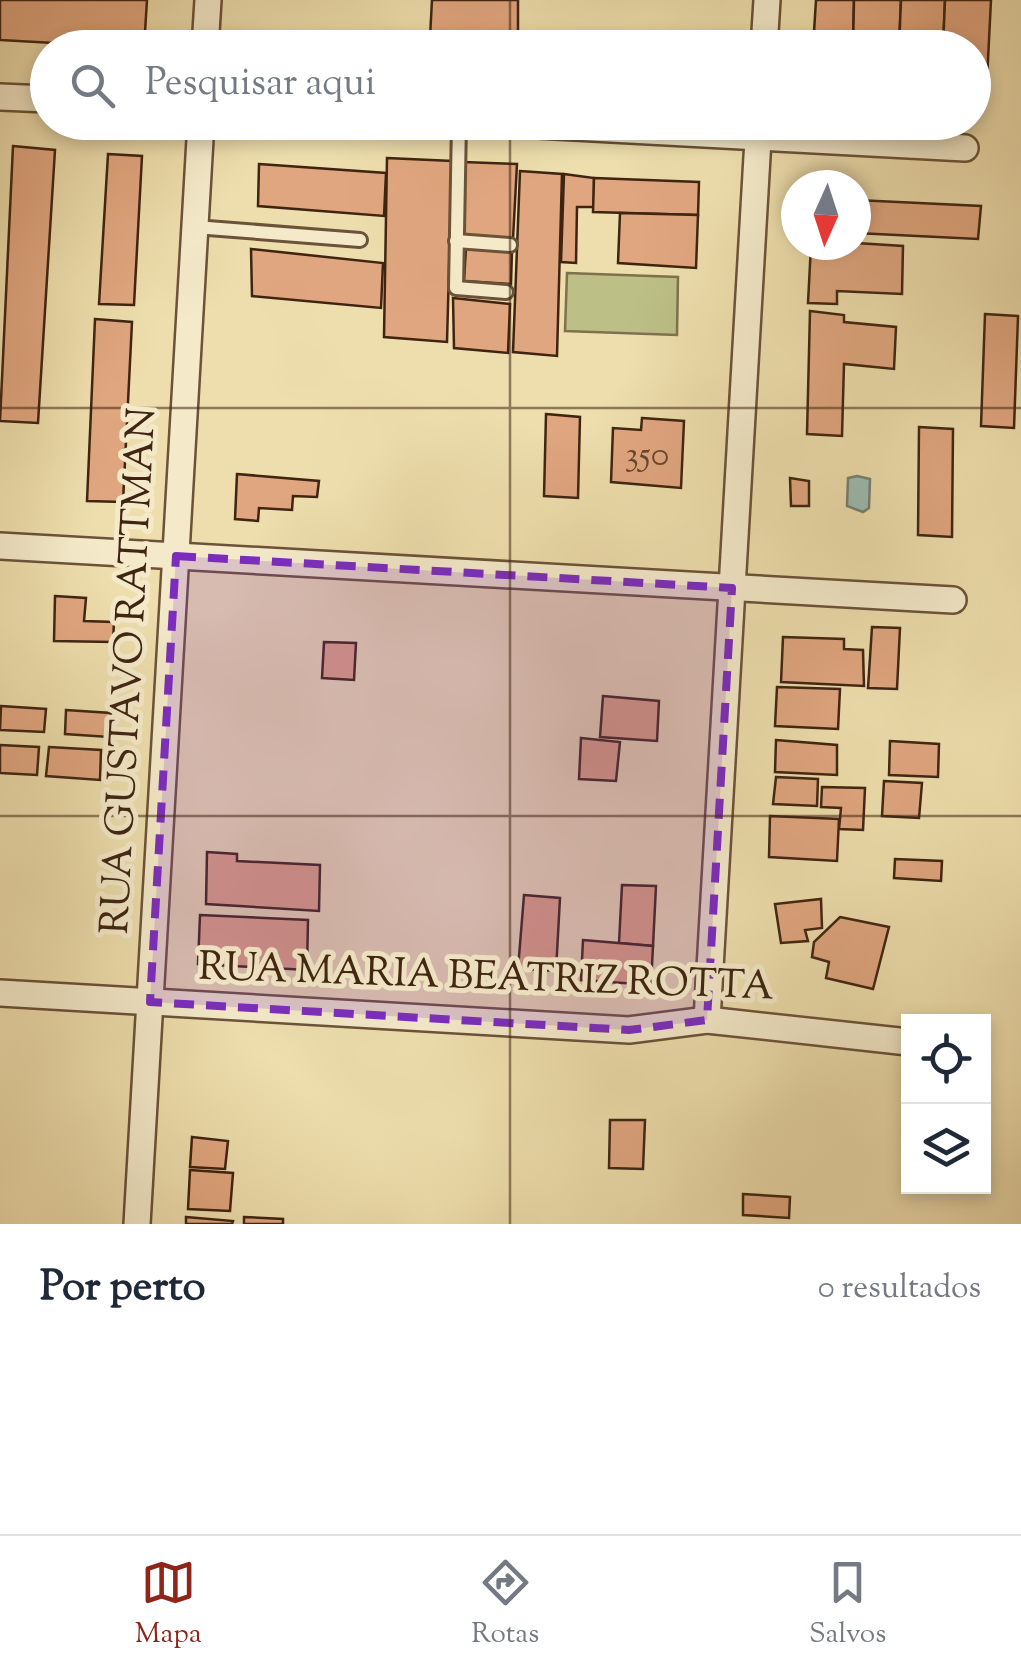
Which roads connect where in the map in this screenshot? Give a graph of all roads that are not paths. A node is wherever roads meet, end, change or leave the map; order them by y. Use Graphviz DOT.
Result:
graph roads {
  1 [pos="208,0"];
  2 [pos="767,0"];
  3 [pos="206,30"];
  4 [pos="765,30"];
  5 [pos="0,97"];
  6 [pos="30,98"];
  7 [pos="200,140"];
  8 [pos="458,140"];
  9 [pos="758,140"];
  10 [pos="873,140"];
  11 [pos="965,148"];
  12 [pos="195,227"];
  13 [pos="360,240"];
  14 [pos="456,241"];
  15 [pos="510,245"];
  16 [pos="506,292"];
  17 [pos="0,546"];
  18 [pos="176,556"];
  19 [pos="732,588"];
  20 [pos="953,600"];
  21 [pos="0,993"];
  22 [pos="150,1002"];
  23 [pos="706,1020"];
  24 [pos="901,1041"];
  25 [pos="137,1224"];
  1 -- 3 [label="street"];
  2 -- 4 [label="street"];
  5 -- 6 [label="street"];
  7 -- 12 [label="street, RUA GUSTAVO RATTMAN"];
  8 -- 14 [label="lane"];
  9 -- 19 [label="street"];
  10 -- 11 [label="street"];
  12 -- 13 [label="lane"];
  12 -- 18 [label="street, RUA GUSTAVO RATTMAN"];
  14 -- 15 [label="lane"];
  14 -- 16 [label="lane"];
  17 -- 18 [label="street"];
  18 -- 19 [label="street"];
  18 -- 22 [label="street, RUA GUSTAVO RATTMAN"];
  19 -- 20 [label="street"];
  19 -- 23 [label="street"];
  21 -- 22 [label="street, RUA MARIA BEATRIZ ROTTA"];
  22 -- 23 [label="street, RUA MARIA BEATRIZ ROTTA"];
  22 -- 25 [label="street, RUA GUSTAVO RATTMAN"];
  23 -- 24 [label="street, RUA MARIA BEATRIZ ROTTA"];
}
